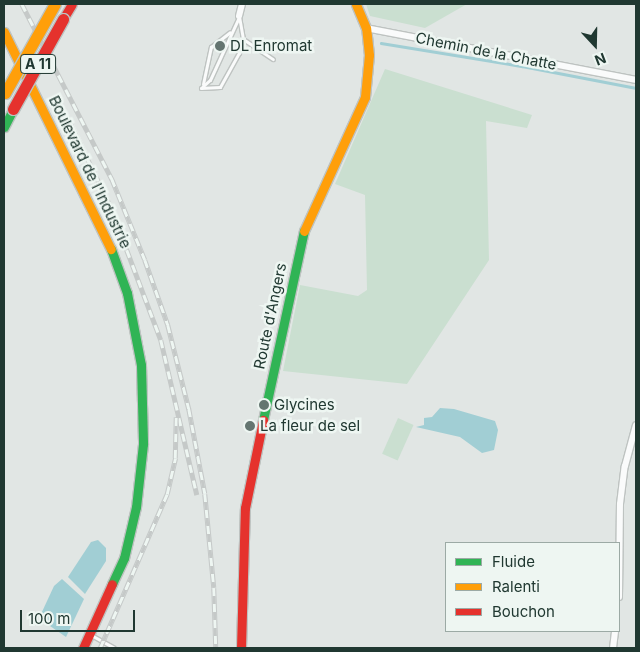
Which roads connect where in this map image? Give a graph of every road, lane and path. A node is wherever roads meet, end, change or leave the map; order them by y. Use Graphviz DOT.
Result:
graph roads {
  1 [pos="55,4"];
  2 [pos="72,4"];
  3 [pos="242,4"];
  4 [pos="356,4"];
  5 [pos="239,16"];
  6 [pos="366,28"];
  7 [pos="231,32"];
  8 [pos="5,36"];
  9 [pos="243,39"];
  10 [pos="274,59"];
  11 [pos="636,80"];
  12 [pos="202,86"];
  13 [pos="4,94"];
  14 [pos="4,127"];
  15 [pos="636,425"];
  16 [pos="620,542"];
  17 [pos="615,632"];
  18 [pos="91,634"];
  19 [pos="83,648"];
  20 [pos="114,648"];
  21 [pos="241,648"];
  22 [pos="613,648"];
  1 -- 13 [label="main road, A 11, bridge"];
  2 -- 14 [label="main road, A 11, bridge"];
  3 -- 5 [label="street"];
  4 -- 6 [label="main road, Route d'Angers"];
  5 -- 7 [label="lane"];
  5 -- 9 [label="lane"];
  6 -- 11 [label="street, Chemin de la Chatte"];
  6 -- 21 [label="main road, Route d'Angers"];
  7 -- 12 [label="lane"];
  7 -- 12 [label="lane"];
  8 -- 18 [label="main road, Boulevard de l'Industrie"];
  9 -- 10 [label="lane"];
  9 -- 12 [label="lane"];
  15 -- 16 [label="street"];
  17 -- 22 [label="street"];
  18 -- 19 [label="main road, Boulevard de l'Industrie"];
  18 -- 20 [label="lane"];
}
